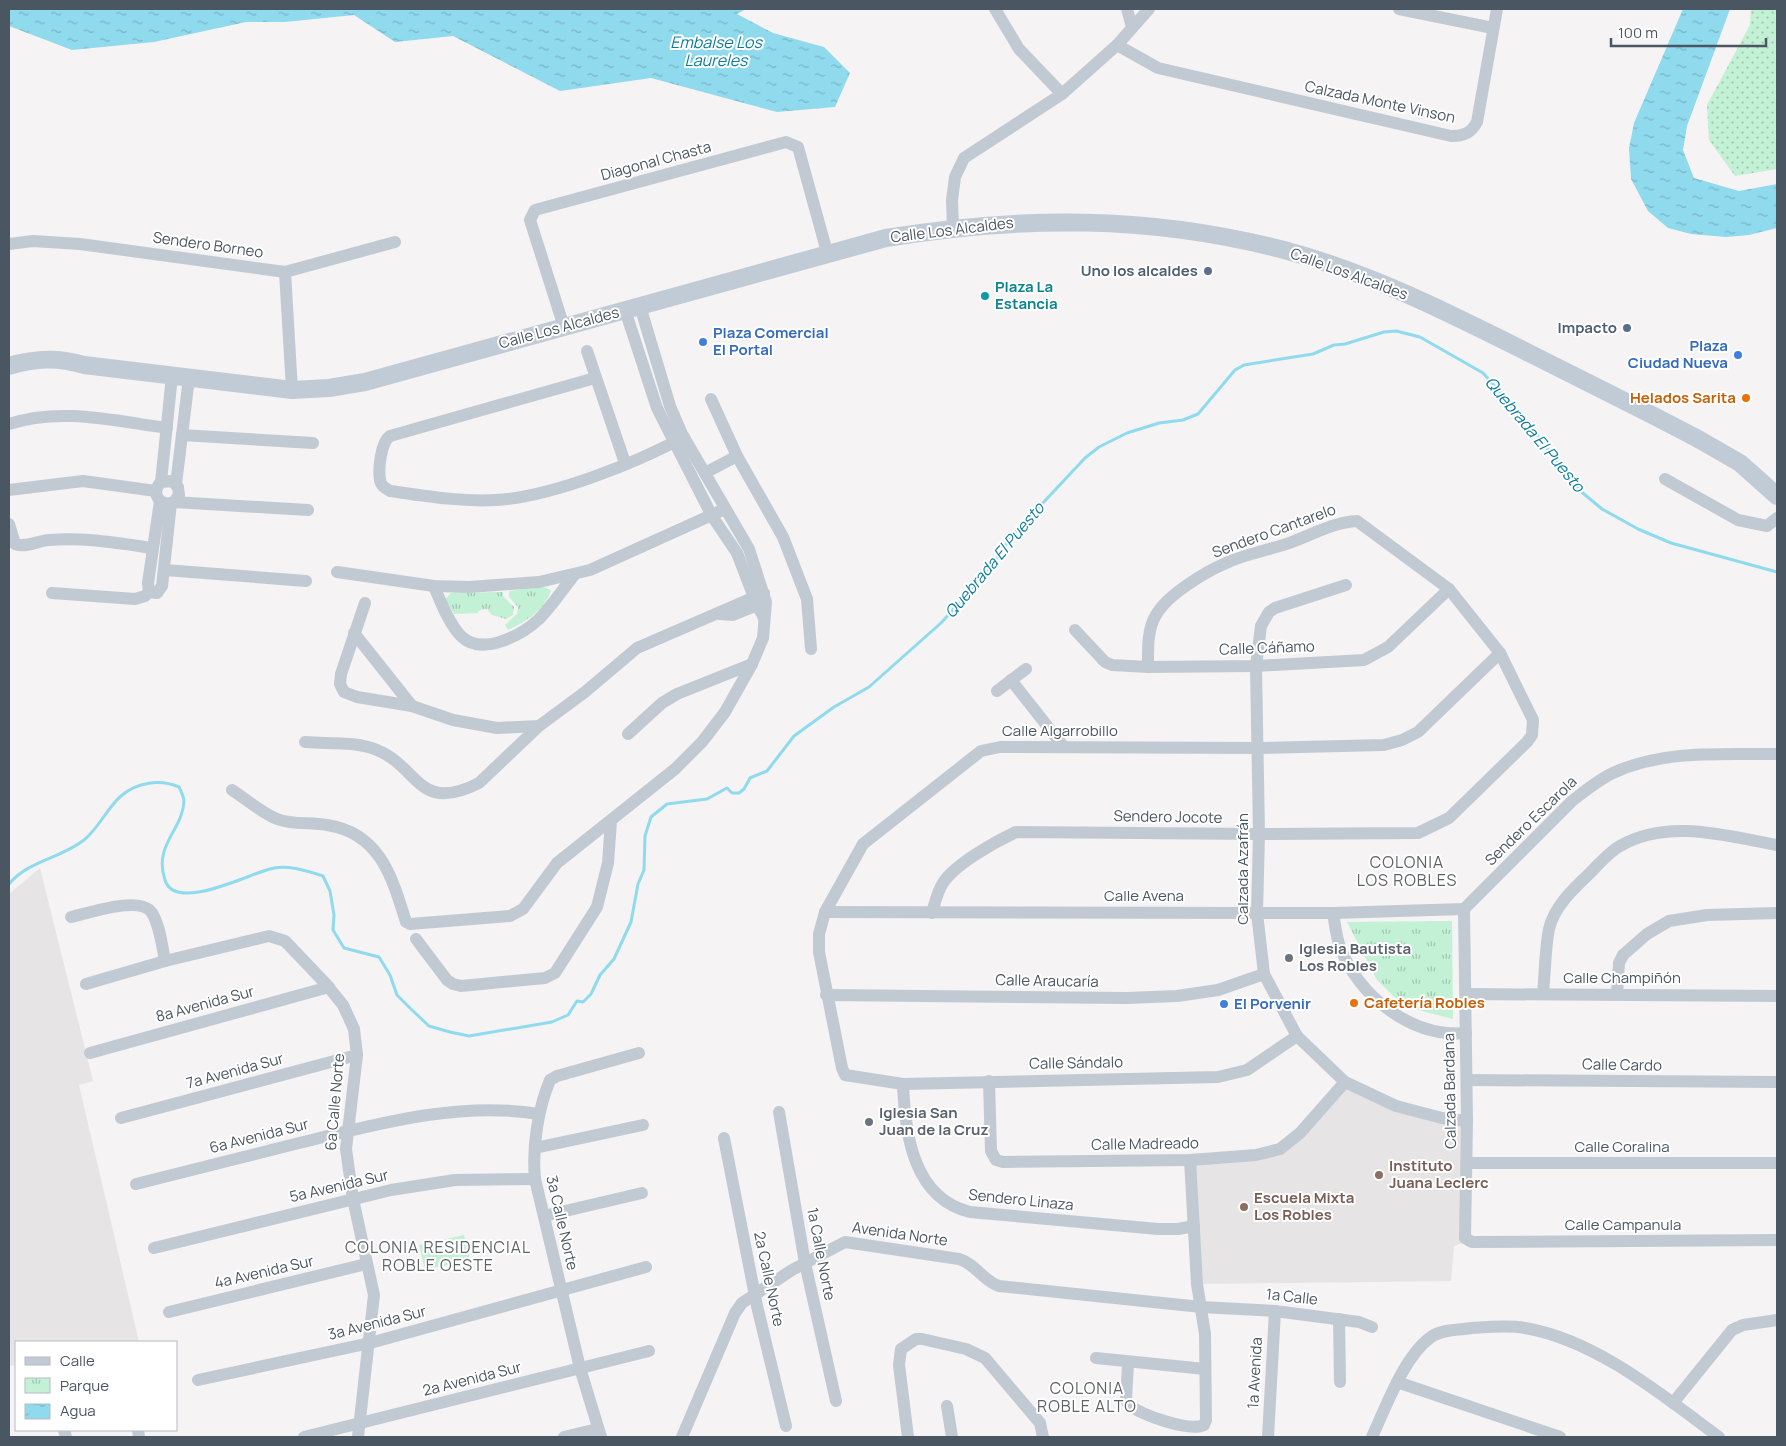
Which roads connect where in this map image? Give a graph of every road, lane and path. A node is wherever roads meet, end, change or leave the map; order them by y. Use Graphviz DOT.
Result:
graph roads {
  1 [pos="995,9"];
  2 [pos="1127,9"];
  3 [pos="1149,9"];
  4 [pos="1399,9"];
  5 [pos="1497,9"];
  6 [pos="1132,27"];
  7 [pos="1493,28"];
  8 [pos="1117,46"];
  9 [pos="1062,94"];
  10 [pos="953,227"];
  11 [pos="395,242"];
  12 [pos="9,244"];
  13 [pos="827,252"];
  14 [pos="285,272"];
  15 [pos="632,308"];
  16 [pos="564,327"];
  17 [pos="587,351"];
  18 [pos="84,365"];
  19 [pos="9,366"];
  20 [pos="9,377"];
  21 [pos="181,377"];
  22 [pos="595,378"];
  23 [pos="292,390"];
  24 [pos="711,399"];
  25 [pos="9,424"];
  26 [pos="167,428"];
  27 [pos="182,435"];
  28 [pos="679,440"];
  29 [pos="312,443"];
  30 [pos="737,456"];
  31 [pos="625,463"];
  32 [pos="705,473"];
  33 [pos="1665,479"];
  34 [pos="176,484"];
  35 [pos="9,490"];
  36 [pos="164,496"];
  37 [pos="1777,496"];
  38 [pos="725,509"];
  39 [pos="308,510"];
  40 [pos="712,516"];
  41 [pos="1777,518"];
  42 [pos="9,524"];
  43 [pos="152,548"];
  44 [pos="165,570"];
  45 [pos="337,572"];
  46 [pos="575,574"];
  47 [pos="306,581"];
  48 [pos="1346,585"];
  49 [pos="434,586"];
  50 [pos="1449,589"];
  51 [pos="149,592"];
  52 [pos="52,593"];
  53 [pos="760,599"];
  54 [pos="365,603"];
  55 [pos="1075,630"];
  56 [pos="354,633"];
  57 [pos="811,649"];
  58 [pos="1500,653"];
  59 [pos="752,664"];
  60 [pos="1256,666"];
  61 [pos="1148,667"];
  62 [pos="1026,669"];
  63 [pos="1011,680"];
  64 [pos="997,691"];
  65 [pos="412,706"];
  66 [pos="539,726"];
  67 [pos="628,734"];
  68 [pos="305,742"];
  69 [pos="1527,742"];
  70 [pos="1063,746"];
  71 [pos="1258,748"];
  72 [pos="1777,754"];
  73 [pos="232,790"];
  74 [pos="611,821"];
  75 [pos="1259,834"];
  76 [pos="1777,845"];
  77 [pos="1464,909"];
  78 [pos="825,912"];
  79 [pos="932,913"];
  80 [pos="1257,913"];
  81 [pos="1334,913"];
  82 [pos="1777,914"];
  83 [pos="71,917"];
  84 [pos="416,939"];
  85 [pos="165,961"];
  86 [pos="1264,974"];
  87 [pos="86,984"];
  88 [pos="329,987"];
  89 [pos="1617,993"];
  90 [pos="1466,994"];
  91 [pos="1543,994"];
  92 [pos="826,995"];
  93 [pos="1777,996"];
  94 [pos="1466,1032"];
  95 [pos="1297,1036"];
  96 [pos="90,1053"];
  97 [pos="639,1053"];
  98 [pos="357,1055"];
  99 [pos="845,1075"];
  100 [pos="1467,1080"];
  101 [pos="989,1081"];
  102 [pos="1346,1082"];
  103 [pos="1777,1082"];
  104 [pos="903,1084"];
  105 [pos="779,1112"];
  106 [pos="539,1114"];
  107 [pos="121,1118"];
  108 [pos="1467,1121"];
  109 [pos="643,1126"];
  110 [pos="346,1131"];
  111 [pos="724,1138"];
  112 [pos="535,1148"];
  113 [pos="1190,1160"];
  114 [pos="1467,1163"];
  115 [pos="1777,1163"];
  116 [pos="535,1179"];
  117 [pos="136,1184"];
  118 [pos="642,1193"];
  119 [pos="352,1199"];
  120 [pos="544,1216"];
  121 [pos="1194,1226"];
  122 [pos="1777,1240"];
  123 [pos="1468,1241"];
  124 [pos="154,1248"];
  125 [pos="805,1263"];
  126 [pos="366,1264"];
  127 [pos="646,1268"];
  128 [pos="561,1290"];
  129 [pos="755,1296"];
  130 [pos="1204,1308"];
  131 [pos="1274,1311"];
  132 [pos="169,1312"];
  133 [pos="1339,1319"];
  134 [pos="1777,1320"];
  135 [pos="1372,1326"];
  136 [pos="370,1343"];
  137 [pos="649,1352"];
  138 [pos="1096,1358"];
  139 [pos="1128,1363"];
  140 [pos="580,1368"];
  141 [pos="1205,1369"];
  142 [pos="198,1380"];
  143 [pos="1340,1382"];
  144 [pos="1397,1382"];
  145 [pos="836,1401"];
  146 [pos="1673,1403"];
  147 [pos="947,1406"];
  148 [pos="361,1424"];
  149 [pos="786,1426"];
  150 [pos="599,1435"];
  151 [pos="304,1437"];
  152 [pos="358,1437"];
  153 [pos="564,1437"];
  154 [pos="682,1437"];
  155 [pos="908,1437"];
  156 [pos="952,1437"];
  157 [pos="1043,1437"];
  158 [pos="1268,1437"];
  159 [pos="1372,1437"];
  160 [pos="1560,1437"];
  161 [pos="1719,1437"];
  1 -- 9 [label="street"];
  2 -- 6 [label="street"];
  3 -- 6 [label="street"];
  4 -- 7 [label="street"];
  5 -- 7 [label="street"];
  6 -- 8 [label="street"];
  7 -- 8 [label="street, Calzada Monte Vinson"];
  8 -- 9 [label="street"];
  9 -- 10 [label="street"];
  10 -- 13 [label="main road, Calle Los Alcaldes"];
  10 -- 37 [label="main road, Calle Los Alcaldes"];
  11 -- 14 [label="street"];
  12 -- 14 [label="street, Sendero Borneo"];
  13 -- 15 [label="main road, Calle Los Alcaldes"];
  13 -- 16 [label="street, Diagonal Chasta"];
  14 -- 23 [label="street"];
  15 -- 16 [label="main road, Calle Los Alcaldes"];
  15 -- 28 [label="street"];
  16 -- 23 [label="main road, Calle Los Alcaldes"];
  17 -- 22 [label="street"];
  18 -- 19 [label="main road, Calle Los Alcaldes"];
  18 -- 20 [label="main road, Calle Los Alcaldes"];
  18 -- 21 [label="main road, Calle Los Alcaldes"];
  21 -- 23 [label="main road, Calle Los Alcaldes"];
  21 -- 26 [label="street"];
  21 -- 27 [label="street"];
  22 -- 31 [label="street"];
  22 -- 31 [label="street"];
  24 -- 30 [label="street"];
  25 -- 26 [label="street"];
  26 -- 36 [label="street"];
  27 -- 29 [label="street"];
  27 -- 34 [label="street"];
  28 -- 31 [label="street"];
  28 -- 32 [label="street"];
  28 -- 40 [label="street"];
  30 -- 32 [label="street"];
  30 -- 57 [label="street"];
  32 -- 38 [label="street"];
  33 -- 41 [label="street"];
  34 -- 36 [label="street"];
  34 -- 36 [label="street"];
  35 -- 36 [label="street"];
  36 -- 39 [label="street"];
  36 -- 43 [label="street"];
  36 -- 44 [label="street"];
  38 -- 40 [label="street"];
  38 -- 53 [label="street"];
  40 -- 46 [label="street"];
  40 -- 53 [label="street"];
  42 -- 43 [label="street"];
  43 -- 51 [label="street"];
  44 -- 47 [label="street"];
  44 -- 51 [label="street"];
  45 -- 49 [label="street"];
  46 -- 49 [label="street"];
  46 -- 49 [label="street"];
  48 -- 60 [label="street, Calzada Azafrán"];
  50 -- 58 [label="street, Sendero Cantarelo"];
  50 -- 60 [label="street, Calle Cáñamo"];
  50 -- 61 [label="street, Sendero Cantarelo"];
  51 -- 52 [label="street"];
  53 -- 59 [label="street"];
  53 -- 66 [label="street"];
  54 -- 56 [label="street"];
  55 -- 61 [label="street, Calle Cáñamo"];
  56 -- 65 [label="street"];
  56 -- 65 [label="street"];
  58 -- 69 [label="street, Sendero Cantarelo"];
  58 -- 71 [label="street, Calle Algarrobillo"];
  59 -- 67 [label="street"];
  59 -- 74 [label="street"];
  60 -- 61 [label="street, Calle Cáñamo"];
  60 -- 71 [label="street, Calzada Azafrán"];
  62 -- 63 [label="street"];
  63 -- 64 [label="street"];
  63 -- 70 [label="street"];
  65 -- 66 [label="street"];
  66 -- 68 [label="street"];
  69 -- 75 [label="street, Sendero Jocote"];
  70 -- 71 [label="street, Calle Algarrobillo"];
  70 -- 78 [label="street, Calle Algarrobillo"];
  71 -- 75 [label="street, Calzada Azafrán"];
  72 -- 77 [label="street, Sendero Escarola"];
  73 -- 74 [label="street"];
  74 -- 84 [label="street"];
  75 -- 79 [label="street, Sendero Jocote"];
  75 -- 80 [label="street, Calzada Azafrán"];
  76 -- 91 [label="street"];
  77 -- 81 [label="street, Calle Avena"];
  77 -- 90 [label="street, Calzada Bardana"];
  78 -- 79 [label="street, Calle Avena"];
  78 -- 92 [label="street, Calle Algarrobillo"];
  79 -- 80 [label="street, Calle Avena"];
  80 -- 81 [label="street, Calle Avena"];
  80 -- 86 [label="street, Calzada Azafrán"];
  81 -- 94 [label="street"];
  82 -- 89 [label="street"];
  83 -- 85 [label="street"];
  85 -- 87 [label="street"];
  85 -- 88 [label="street, 6a Calle Norte"];
  86 -- 92 [label="street, Calle Araucaría"];
  86 -- 95 [label="street, Calzada Azafrán"];
  88 -- 96 [label="street, 8a Avenida Sur"];
  88 -- 98 [label="street, 6a Calle Norte"];
  89 -- 91 [label="street, Calle Champiñón"];
  89 -- 93 [label="street, Calle Champiñón"];
  90 -- 91 [label="street, Calle Champiñón"];
  90 -- 94 [label="street, Calzada Bardana"];
  92 -- 99 [label="street, Calle Algarrobillo"];
  94 -- 100 [label="street, Calzada Bardana"];
  95 -- 101 [label="street, Calle Sándalo"];
  95 -- 102 [label="street, Calzada Azafrán"];
  97 -- 106 [label="street, 3a Calle Norte"];
  98 -- 107 [label="street, 7a Avenida Sur"];
  98 -- 110 [label="street, 6a Calle Norte"];
  99 -- 104 [label="street, Calle Sándalo"];
  100 -- 103 [label="street, Calle Cardo"];
  100 -- 108 [label="street, Calzada Bardana"];
  101 -- 104 [label="street, Calle Sándalo"];
  101 -- 113 [label="street, Calle Madreado"];
  102 -- 108 [label="street, Calzada Azafrán"];
  102 -- 113 [label="street, Calle Madreado"];
  104 -- 121 [label="street, Sendero Linaza"];
  105 -- 125 [label="street, 1a Calle Norte"];
  106 -- 110 [label="street, 6a Avenida Sur"];
  106 -- 112 [label="street, 3a Calle Norte"];
  108 -- 114 [label="street, Calzada Bardana"];
  109 -- 112 [label="street"];
  110 -- 117 [label="street, 6a Avenida Sur"];
  110 -- 119 [label="street, 6a Calle Norte"];
  111 -- 129 [label="street, 2a Calle Norte"];
  112 -- 116 [label="street, 3a Calle Norte"];
  113 -- 121 [label="street"];
  114 -- 115 [label="street, Calle Coralina"];
  114 -- 123 [label="street, Calzada Bardana"];
  116 -- 119 [label="street, 5a Avenida Sur"];
  116 -- 120 [label="street, 3a Calle Norte"];
  118 -- 120 [label="street"];
  119 -- 124 [label="street, 5a Avenida Sur"];
  119 -- 126 [label="street, 6a Calle Norte"];
  120 -- 128 [label="street, 3a Calle Norte"];
  121 -- 130 [label="street"];
  122 -- 123 [label="street, Calle Campanula"];
  125 -- 129 [label="street, Avenida Norte"];
  125 -- 130 [label="street, Avenida Norte"];
  125 -- 145 [label="street, 1a Calle Norte"];
  126 -- 132 [label="street, 4a Avenida Sur"];
  126 -- 136 [label="street, 6a Calle Norte"];
  127 -- 128 [label="street, 3a Avenida Sur"];
  128 -- 136 [label="street, 3a Avenida Sur"];
  128 -- 140 [label="street, 3a Calle Norte"];
  129 -- 149 [label="street, 2a Calle Norte"];
  129 -- 154 [label="street, Avenida Norte"];
  130 -- 131 [label="street, 1a Calle"];
  130 -- 141 [label="street"];
  131 -- 133 [label="street, 1a Calle"];
  131 -- 158 [label="street, 1a Avenida"];
  133 -- 135 [label="street, 1a Calle"];
  133 -- 143 [label="street"];
  134 -- 146 [label="street"];
  136 -- 142 [label="street, 3a Avenida Sur"];
  136 -- 148 [label="street, 6a Calle Norte"];
  137 -- 140 [label="street, 2a Avenida Sur"];
  138 -- 139 [label="street"];
  139 -- 141 [label="street"];
  139 -- 141 [label="street"];
  140 -- 148 [label="street, 2a Avenida Sur"];
  140 -- 150 [label="street, 3a Calle Norte"];
  144 -- 146 [label="street"];
  144 -- 159 [label="street"];
  144 -- 160 [label="street"];
  146 -- 161 [label="street"];
  147 -- 156 [label="street"];
  148 -- 151 [label="street, 2a Avenida Sur"];
  148 -- 152 [label="street, 6a Calle Norte"];
  150 -- 153 [label="street"];
  155 -- 157 [label="street"];
}
